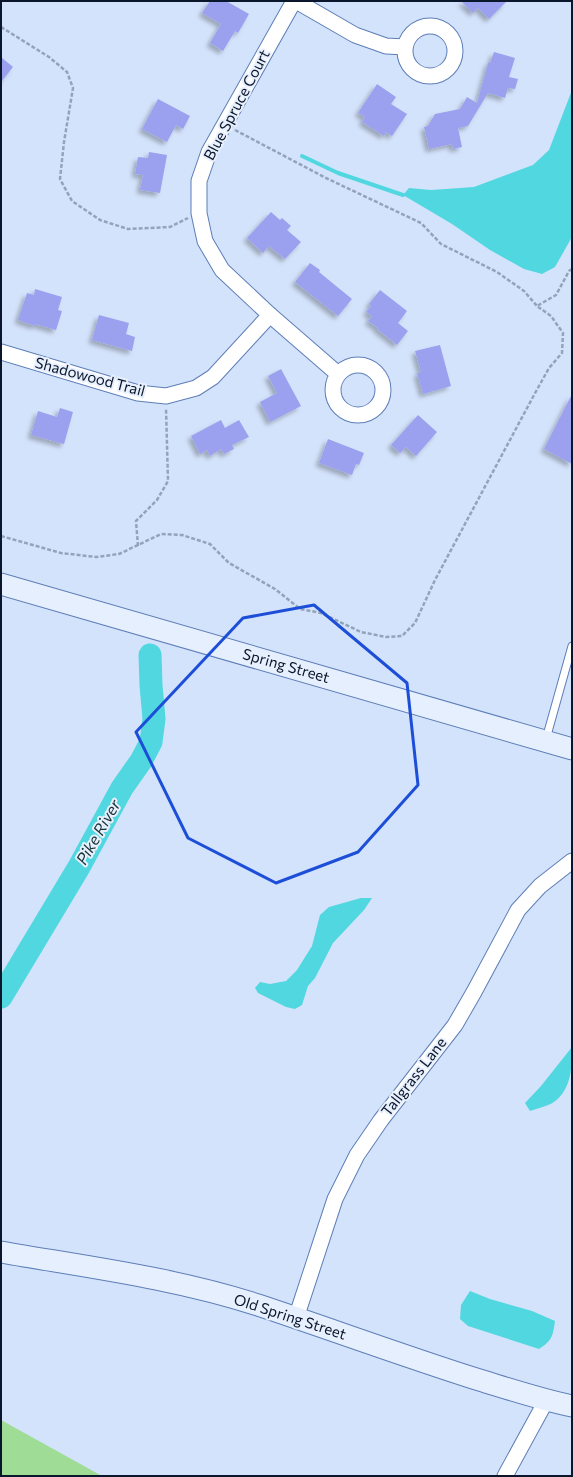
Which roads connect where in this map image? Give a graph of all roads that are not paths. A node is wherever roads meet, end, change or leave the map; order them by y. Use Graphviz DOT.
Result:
graph roads {
  1 [pos="295,1"];
  2 [pos="404,47"];
  3 [pos="270,315"];
  4 [pos="1,352"];
  5 [pos="338,374"];
  6 [pos="1,584"];
  7 [pos="572,646"];
  8 [pos="546,741"];
  9 [pos="572,749"];
  10 [pos="572,861"];
  11 [pos="1,1252"];
  12 [pos="296,1318"];
  13 [pos="546,1401"];
  14 [pos="572,1406"];
  15 [pos="505,1476"];
  1 -- 2 [label="street"];
  1 -- 3 [label="street, Blue Spruce Court"];
  3 -- 4 [label="street, Shadowood Trail"];
  3 -- 5 [label="street, Blue Spruce Court"];
  6 -- 8 [label="main road, Spring Street"];
  7 -- 8 [label="lane"];
  8 -- 9 [label="main road, Spring Street"];
  10 -- 12 [label="street, Tallgrass Lane"];
  11 -- 12 [label="main road, Old Spring Street"];
  12 -- 13 [label="main road, Old Spring Street"];
  13 -- 14 [label="main road, Old Spring Street"];
  13 -- 15 [label="street"];
}
